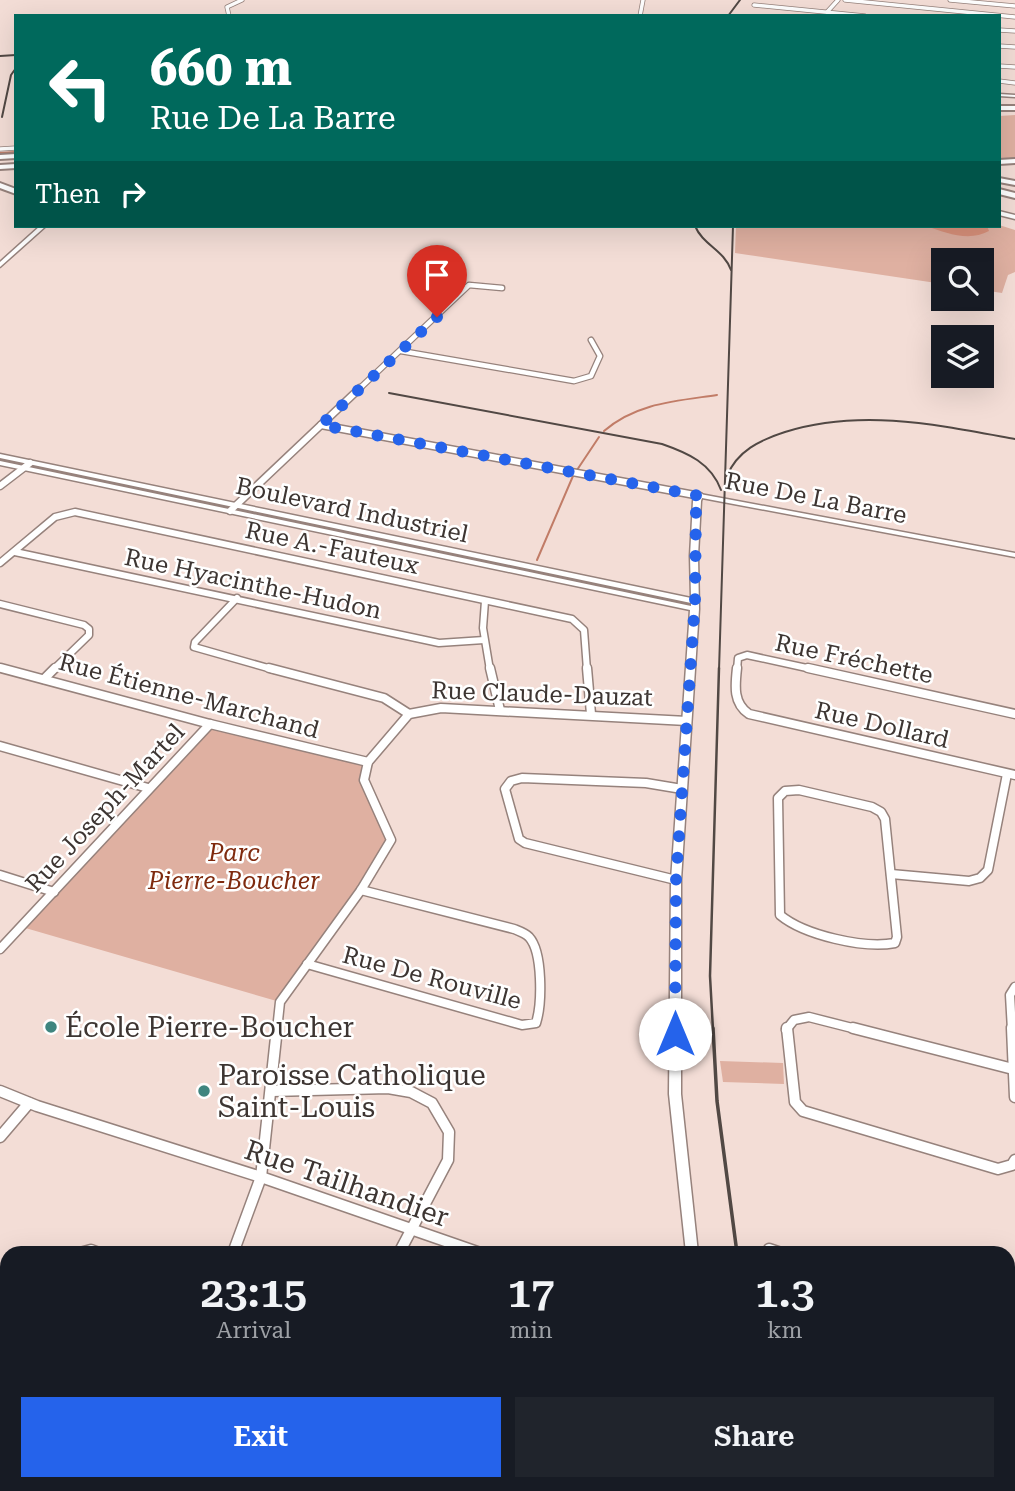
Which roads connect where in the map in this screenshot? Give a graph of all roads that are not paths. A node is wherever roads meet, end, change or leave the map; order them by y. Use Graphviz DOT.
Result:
graph roads {
  1 [pos="242,0"];
  2 [pos="838,0"];
  3 [pos="845,0"];
  4 [pos="950,0"];
  5 [pos="755,2"];
  6 [pos="1015,6"];
  7 [pos="827,12"];
  8 [pos="229,14"];
  9 [pos="846,14"];
  10 [pos="985,14"];
  11 [pos="41,228"];
  12 [pos="0,265"];
  13 [pos="502,288"];
  14 [pos="591,340"];
  15 [pos="401,351"];
  16 [pos="321,425"];
  17 [pos="0,456"];
  18 [pos="0,463"];
  19 [pos="27,465"];
  20 [pos="0,485"];
  21 [pos="700,496"];
  22 [pos="233,509"];
  23 [pos="328,528"];
  24 [pos="376,535"];
  25 [pos="369,541"];
  26 [pos="15,552"];
  27 [pos="442,552"];
  28 [pos="1015,555"];
  29 [pos="0,564"];
  30 [pos="237,598"];
  31 [pos="485,601"];
  32 [pos="0,604"];
  33 [pos="695,605"];
  34 [pos="484,640"];
  35 [pos="0,668"];
  36 [pos="44,679"];
  37 [pos="500,710"];
  38 [pos="740,710"];
  39 [pos="410,714"];
  40 [pos="1015,714"];
  41 [pos="591,715"];
  42 [pos="687,721"];
  43 [pos="210,724"];
  44 [pos="0,746"];
  45 [pos="368,762"];
  46 [pos="1011,775"];
  47 [pos="148,788"];
  48 [pos="682,789"];
  49 [pos="891,874"];
  50 [pos="0,875"];
  51 [pos="676,880"];
  52 [pos="361,890"];
  53 [pos="54,892"];
  54 [pos="0,949"];
  55 [pos="307,964"];
  56 [pos="1015,987"];
  57 [pos="1013,1069"];
  58 [pos="0,1091"];
  59 [pos="272,1091"];
  60 [pos="1015,1097"];
  61 [pos="29,1102"];
  62 [pos="0,1137"];
  63 [pos="1015,1160"];
  64 [pos="261,1177"];
  65 [pos="411,1229"];
  66 [pos="236,1246"];
  67 [pos="402,1246"];
  68 [pos="460,1246"];
  69 [pos="691,1246"];
  1 -- 8 [label="street"];
  2 -- 7 [label="street"];
  3 -- 10 [label="street"];
  4 -- 6 [label="street"];
  5 -- 7 [label="street"];
  7 -- 9 [label="street"];
  11 -- 12 [label="street"];
  13 -- 15 [label="street"];
  14 -- 15 [label="street"];
  15 -- 16 [label="street"];
  16 -- 21 [label="street, Rue De La Barre"];
  16 -- 22 [label="street"];
  17 -- 19 [label="street, Boulevard Industriel"];
  18 -- 19 [label="street, Boulevard Industriel"];
  19 -- 20 [label="street"];
  19 -- 22 [label="street, Boulevard Industriel"];
  21 -- 28 [label="street, Rue De La Barre"];
  21 -- 33 [label="street"];
  22 -- 23 [label="street, Boulevard Industriel"];
  23 -- 24 [label="street, Boulevard Industriel"];
  23 -- 25 [label="street, Boulevard Industriel"];
  24 -- 25 [label="street"];
  24 -- 27 [label="street, Boulevard Industriel"];
  25 -- 27 [label="street, Boulevard Industriel"];
  26 -- 29 [label="street, Rue A.-Fauteux"];
  26 -- 30 [label="street, Rue Hyacinthe-Hudon"];
  26 -- 31 [label="street, Rue A.-Fauteux"];
  27 -- 33 [label="street, Boulevard Industriel"];
  30 -- 34 [label="street, Rue Hyacinthe-Hudon"];
  30 -- 39 [label="street"];
  31 -- 34 [label="street"];
  31 -- 41 [label="street, Rue A.-Fauteux"];
  32 -- 36 [label="street"];
  33 -- 42 [label="street"];
  34 -- 37 [label="street"];
  35 -- 36 [label="street, Rue Étienne-Marchand"];
  36 -- 43 [label="street, Rue Étienne-Marchand"];
  37 -- 39 [label="street, Rue Claude-Dauzat"];
  37 -- 41 [label="street, Rue Claude-Dauzat"];
  38 -- 40 [label="street, Rue Fréchette"];
  38 -- 46 [label="street, Rue Dollard"];
  39 -- 45 [label="street, Rue Claude-Dauzat"];
  41 -- 42 [label="street, Rue Claude-Dauzat"];
  42 -- 48 [label="street"];
  43 -- 45 [label="street, Rue Étienne-Marchand"];
  43 -- 47 [label="street, Rue Joseph-Martel"];
  44 -- 47 [label="street"];
  45 -- 52 [label="street"];
  46 -- 49 [label="street"];
  47 -- 53 [label="street, Rue Joseph-Martel"];
  48 -- 51 [label="street"];
  48 -- 51 [label="street"];
  49 -- 49 [label="street"];
  50 -- 53 [label="street"];
  51 -- 69 [label="street"];
  52 -- 55 [label="street"];
  52 -- 55 [label="street, Rue De Rouville"];
  53 -- 54 [label="street, Rue Joseph-Martel"];
  55 -- 59 [label="street"];
  56 -- 57 [label="street"];
  57 -- 60 [label="street"];
  57 -- 63 [label="street"];
  58 -- 61 [label="street, Rue Tailhandier"];
  59 -- 64 [label="street"];
  59 -- 65 [label="street"];
  61 -- 62 [label="street"];
  61 -- 64 [label="street, Rue Tailhandier"];
  64 -- 65 [label="street, Rue Tailhandier"];
  64 -- 66 [label="street"];
  65 -- 67 [label="street"];
  65 -- 68 [label="street, Rue Tailhandier"];
}
